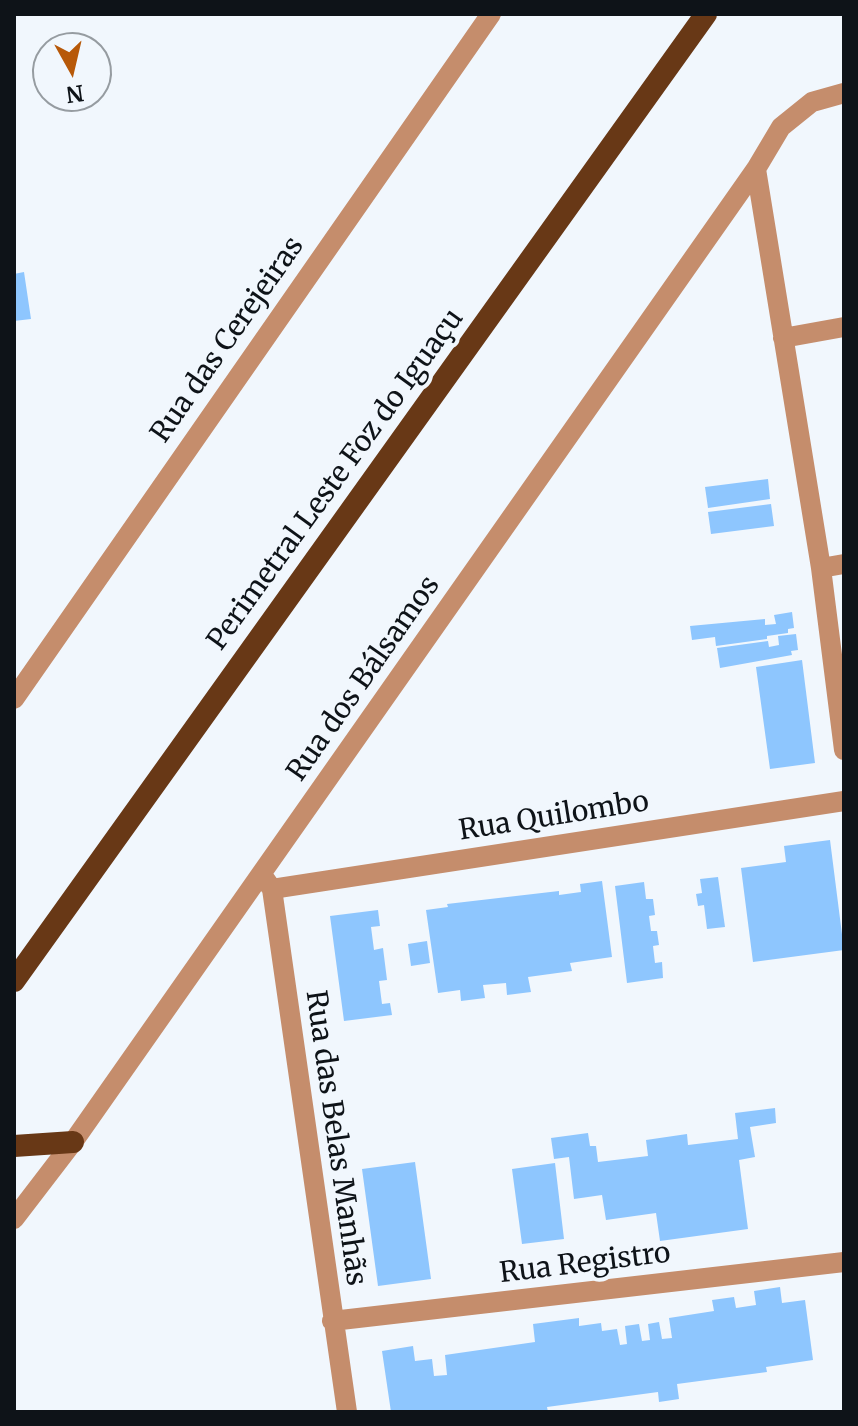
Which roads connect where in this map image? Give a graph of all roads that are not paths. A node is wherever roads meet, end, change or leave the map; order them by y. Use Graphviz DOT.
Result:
graph roads {
  1 [pos="491,14"];
  2 [pos="706,14"];
  3 [pos="844,93"];
  4 [pos="756,169"];
  5 [pos="844,327"];
  6 [pos="783,338"];
  7 [pos="844,564"];
  8 [pos="821,568"];
  9 [pos="14,699"];
  10 [pos="844,750"];
  11 [pos="844,801"];
  12 [pos="266,882"];
  13 [pos="14,981"];
  14 [pos="73,1142"];
  15 [pos="14,1146"];
  16 [pos="14,1219"];
  17 [pos="844,1262"];
  18 [pos="332,1321"];
  19 [pos="347,1412"];
  1 -- 9 [label="street, Rua das Cerejeiras"];
  2 -- 13 [label="highway, Perimetral Leste Foz do Iguaçu"];
  3 -- 4 [label="street, Rua dos Bálsamos"];
  4 -- 6 [label="street"];
  4 -- 12 [label="street, Rua dos Bálsamos"];
  5 -- 6 [label="street"];
  6 -- 8 [label="street"];
  7 -- 8 [label="street"];
  8 -- 10 [label="street"];
  11 -- 12 [label="street, Rua Quilombo"];
  12 -- 14 [label="street, Rua dos Bálsamos"];
  12 -- 18 [label="street, Rua das Belas Manhãs"];
  14 -- 15 [label="highway"];
  14 -- 16 [label="street, Rua dos Bálsamos"];
  17 -- 18 [label="street, Rua Registro"];
  18 -- 19 [label="street, Rua das Belas Manhãs"];
}
